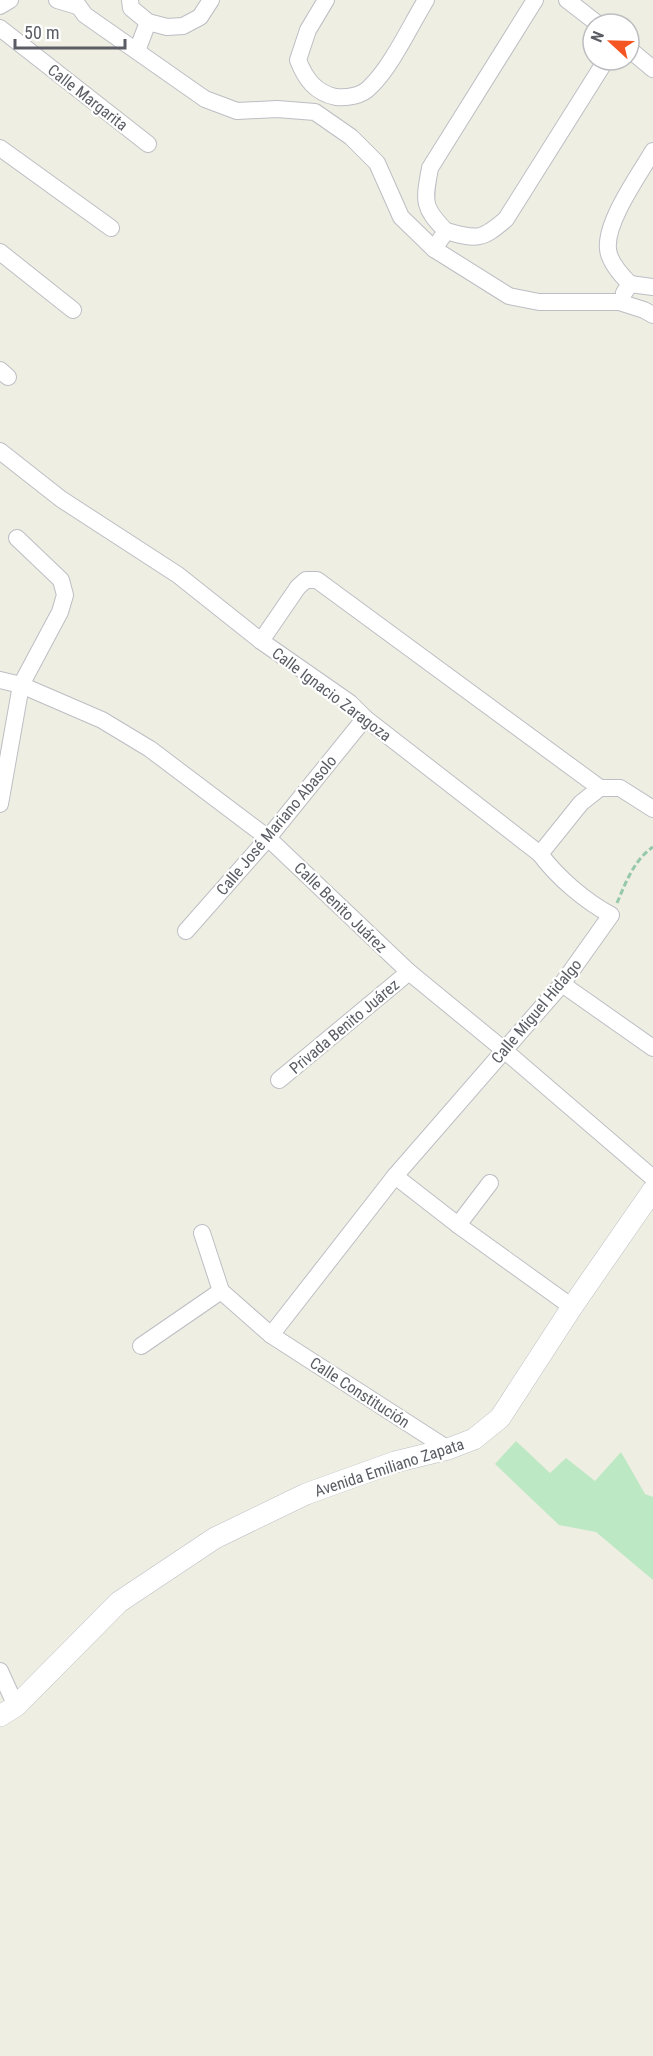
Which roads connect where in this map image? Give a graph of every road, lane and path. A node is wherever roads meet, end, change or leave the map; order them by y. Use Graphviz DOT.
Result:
graph roads {
  1 [pos="10,0"];
  2 [pos="57,0"];
  3 [pos="130,0"];
  4 [pos="211,0"];
  5 [pos="326,0"];
  6 [pos="426,0"];
  7 [pos="535,0"];
  8 [pos="567,0"];
  9 [pos="75,3"];
  10 [pos="0,6"];
  11 [pos="582,12"];
  12 [pos="148,22"];
  13 [pos="0,28"];
  14 [pos="136,51"];
  15 [pos="641,59"];
  16 [pos="653,69"];
  17 [pos="598,72"];
  18 [pos="326,95"];
  19 [pos="315,112"];
  20 [pos="148,144"];
  21 [pos="0,148"];
  22 [pos="653,151"];
  23 [pos="111,228"];
  24 [pos="446,231"];
  25 [pos="434,249"];
  26 [pos="0,252"];
  27 [pos="630,284"];
  28 [pos="653,287"];
  29 [pos="619,302"];
  30 [pos="72,310"];
  31 [pos="653,315"];
  32 [pos="0,451"];
  33 [pos="16,538"];
  34 [pos="261,641"];
  35 [pos="0,680"];
  36 [pos="21,685"];
  37 [pos="365,718"];
  38 [pos="600,788"];
  39 [pos="0,804"];
  40 [pos="653,809"];
  41 [pos="268,838"];
  42 [pos="653,847"];
  43 [pos="540,855"];
  44 [pos="611,915"];
  45 [pos="186,931"];
  46 [pos="409,972"];
  47 [pos="562,984"];
  48 [pos="653,1048"];
  49 [pos="504,1050"];
  50 [pos="279,1080"];
  51 [pos="395,1176"];
  52 [pos="653,1178"];
  53 [pos="490,1183"];
  54 [pos="653,1190"];
  55 [pos="458,1226"];
  56 [pos="202,1233"];
  57 [pos="221,1291"];
  58 [pos="572,1307"];
  59 [pos="271,1335"];
  60 [pos="141,1346"];
  61 [pos="448,1449"];
  62 [pos="0,1671"];
  63 [pos="8,1711"];
  1 -- 10 [label="street"];
  2 -- 9 [label="street"];
  3 -- 12 [label="street"];
  4 -- 12 [label="street"];
  5 -- 18 [label="street"];
  6 -- 18 [label="street"];
  7 -- 24 [label="street"];
  8 -- 11 [label="street"];
  9 -- 14 [label="street"];
  12 -- 14 [label="street"];
  13 -- 20 [label="street, Calle Margarita"];
  14 -- 19 [label="street"];
  15 -- 16 [label="street"];
  17 -- 24 [label="street"];
  18 -- 19 [label="street"];
  19 -- 25 [label="street"];
  21 -- 23 [label="street"];
  22 -- 27 [label="street"];
  24 -- 25 [label="street"];
  25 -- 29 [label="street"];
  26 -- 30 [label="street"];
  27 -- 28 [label="street"];
  27 -- 29 [label="street"];
  29 -- 31 [label="street"];
  32 -- 34 [label="street, Calle Ignacio Zaragoza"];
  33 -- 36 [label="street"];
  34 -- 37 [label="street, Calle Ignacio Zaragoza"];
  34 -- 38 [label="street"];
  35 -- 36 [label="street, Calle Benito Juárez"];
  36 -- 39 [label="street"];
  36 -- 41 [label="street, Calle Benito Juárez"];
  37 -- 41 [label="street, Calle José Mariano Abasolo"];
  37 -- 43 [label="street, Calle Ignacio Zaragoza"];
  38 -- 40 [label="street"];
  38 -- 43 [label="street"];
  41 -- 45 [label="street, Calle José Mariano Abasolo"];
  41 -- 46 [label="street, Calle Benito Juárez"];
  42 -- 44 [label="path"];
  43 -- 44 [label="street"];
  44 -- 47 [label="street, Calle Miguel Hidalgo"];
  46 -- 49 [label="street, Calle Benito Juárez"];
  46 -- 50 [label="street, Privada Benito Juárez"];
  47 -- 48 [label="street"];
  47 -- 49 [label="street, Calle Miguel Hidalgo"];
  49 -- 51 [label="street, Calle Miguel Hidalgo"];
  49 -- 52 [label="street, Calle Benito Juárez"];
  51 -- 55 [label="street"];
  51 -- 59 [label="street, Calle Miguel Hidalgo"];
  53 -- 55 [label="street"];
  54 -- 58 [label="street, Avenida Emiliano Zapata"];
  55 -- 58 [label="street"];
  56 -- 57 [label="street"];
  57 -- 59 [label="street, Calle Constitución"];
  57 -- 60 [label="street"];
  58 -- 61 [label="street, Avenida Emiliano Zapata"];
  59 -- 61 [label="street, Calle Constitución"];
  61 -- 63 [label="street, Avenida Emiliano Zapata"];
  62 -- 63 [label="street"];
}
